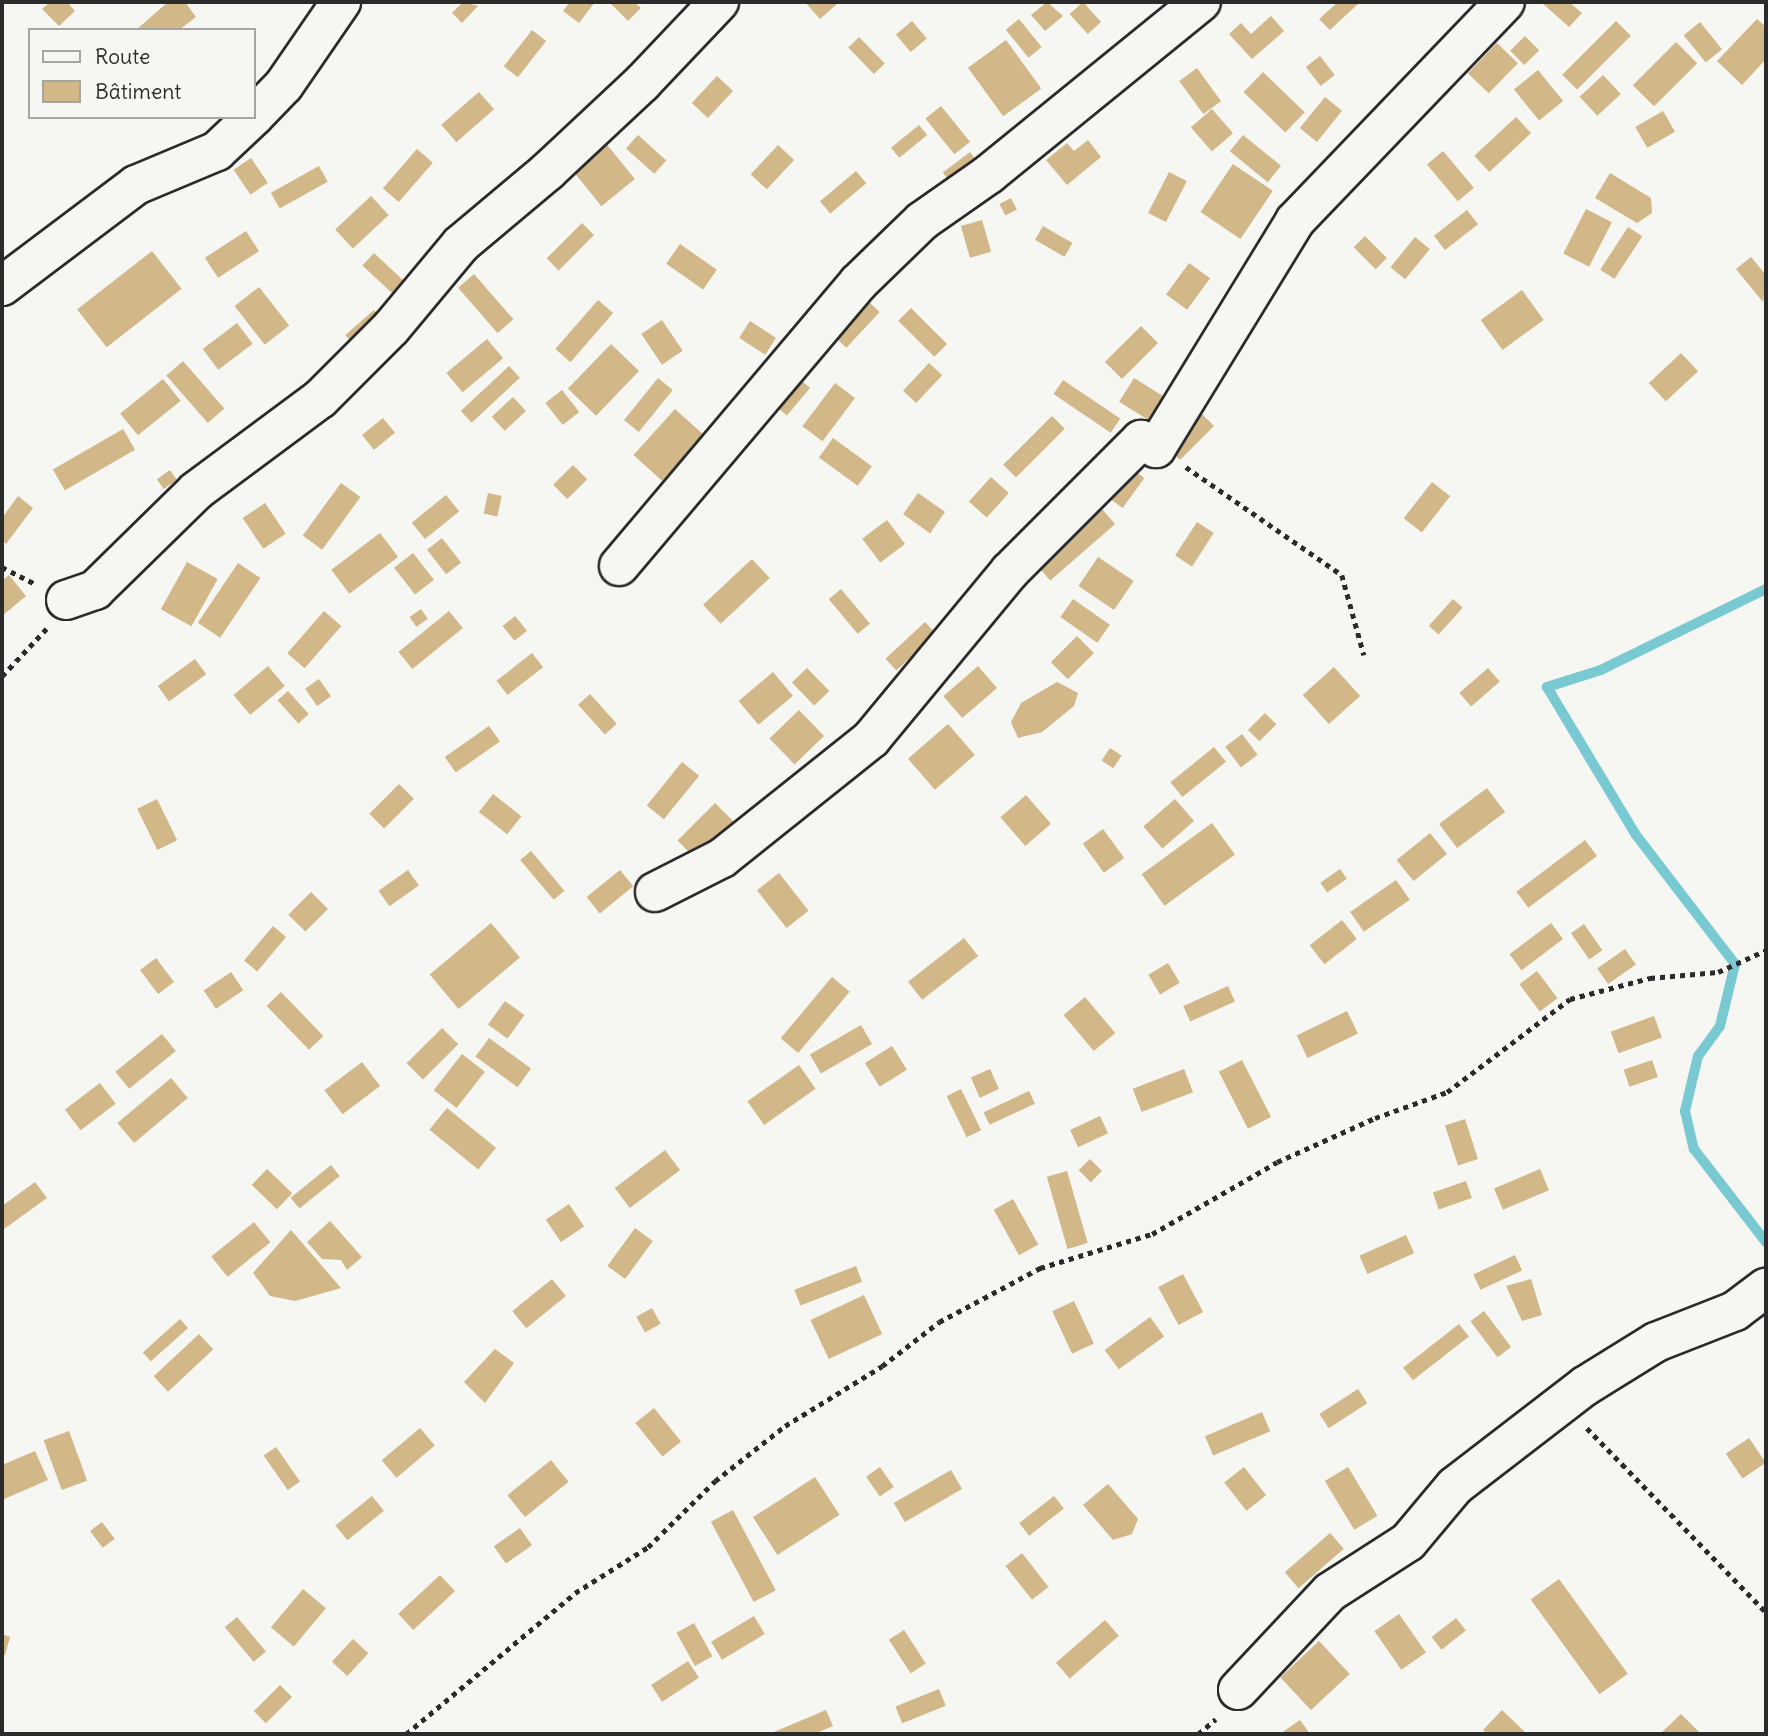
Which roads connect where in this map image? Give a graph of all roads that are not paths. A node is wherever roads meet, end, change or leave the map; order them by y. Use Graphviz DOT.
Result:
graph roads {
  1 [pos="341,2"];
  2 [pos="719,2"];
  3 [pos="1201,2"];
  4 [pos="1505,2"];
  5 [pos="256,114"];
  6 [pos="251,119"];
  7 [pos="2,286"];
  8 [pos="619,566"];
  9 [pos="66,600"];
  10 [pos="655,892"];
  11 [pos="1766,1288"];
  12 [pos="1238,1690"];
  1 -- 5 [label="street"];
  2 -- 9 [label="street"];
  3 -- 8 [label="street"];
  4 -- 10 [label="street"];
  6 -- 7 [label="street"];
  11 -- 12 [label="street"];
}
